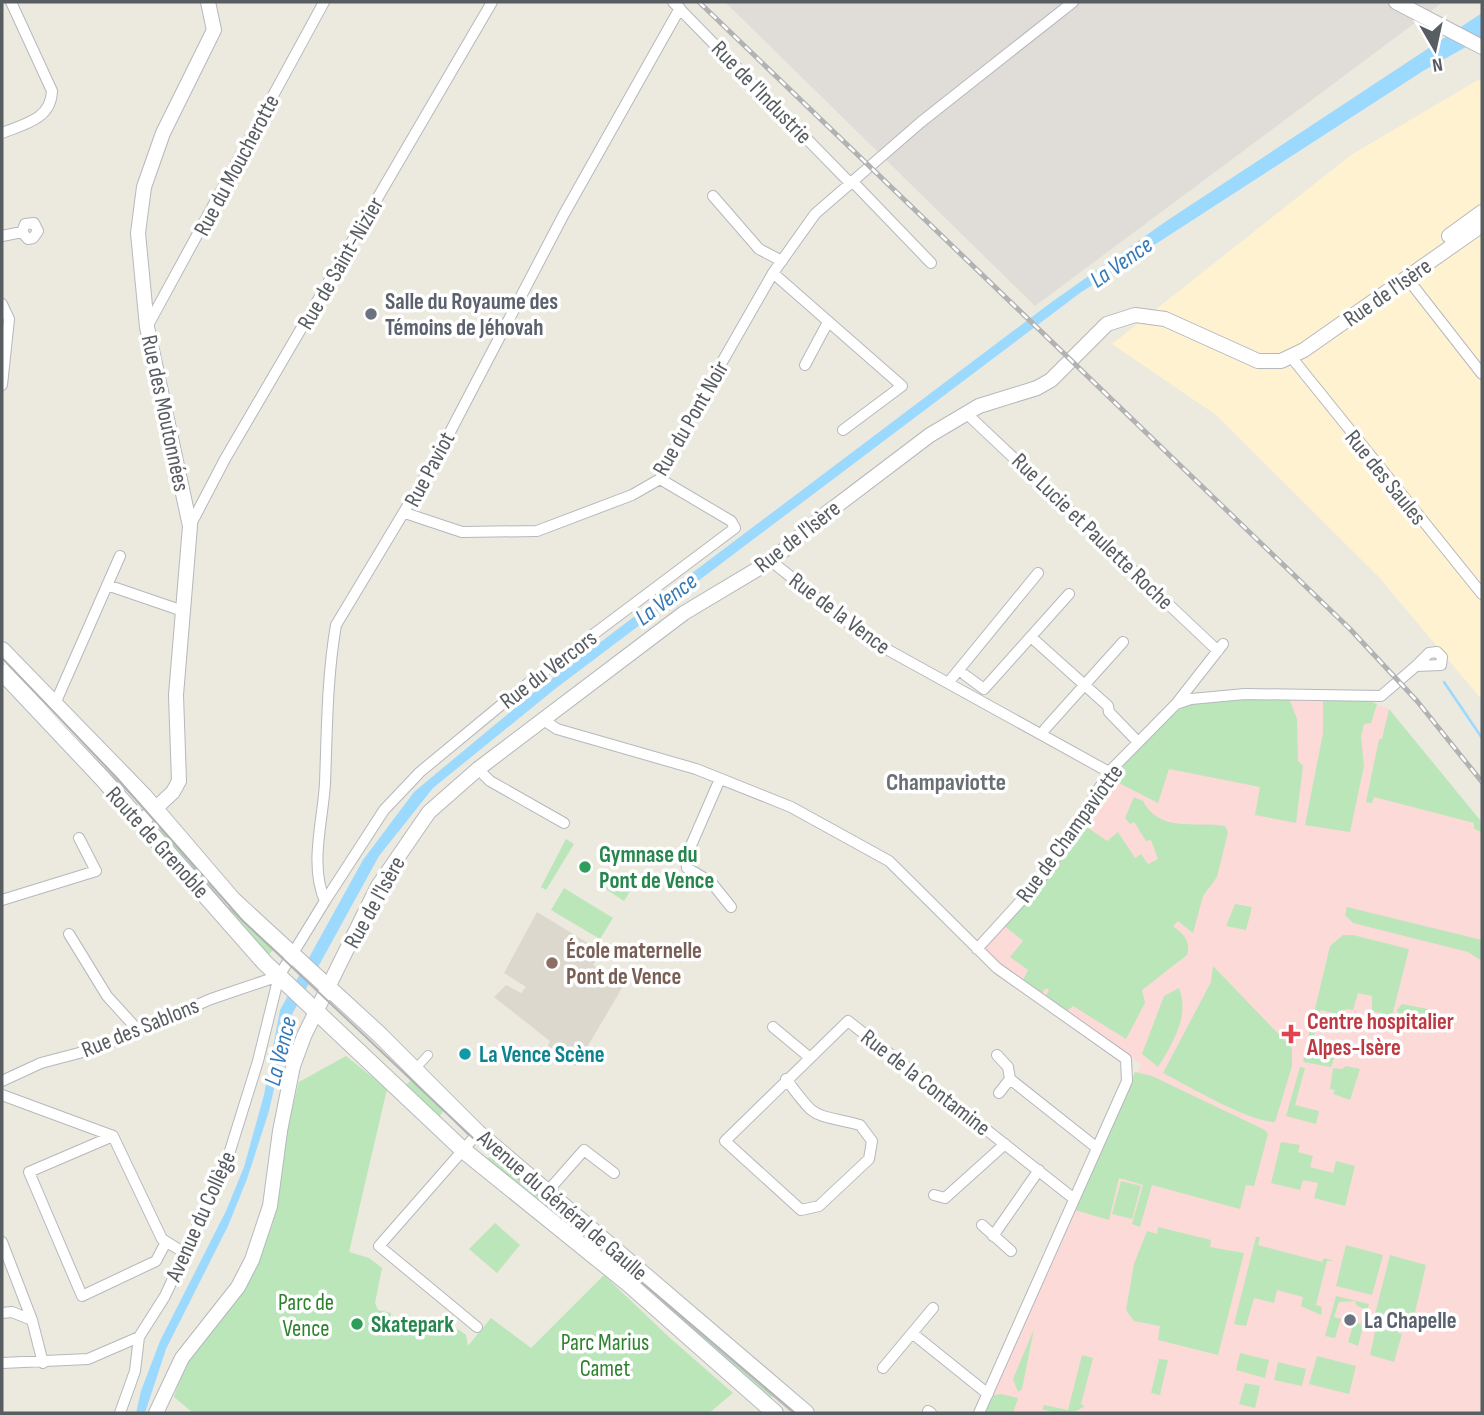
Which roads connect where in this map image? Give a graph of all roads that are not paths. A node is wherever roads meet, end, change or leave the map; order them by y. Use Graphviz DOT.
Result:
graph roads {
  1 [pos="11,2"];
  2 [pos="208,2"];
  3 [pos="324,2"];
  4 [pos="492,2"];
  5 [pos="1073,2"];
  6 [pos="1396,2"];
  7 [pos="676,5"];
  8 [pos="1480,46"];
  9 [pos="2,133"];
  10 [pos="851,182"];
  11 [pos="713,196"];
  12 [pos="1482,212"];
  13 [pos="1482,225"];
  14 [pos="22,232"];
  15 [pos="2,236"];
  16 [pos="782,261"];
  17 [pos="931,264"];
  18 [pos="773,273"];
  19 [pos="1407,278"];
  20 [pos="2,304"];
  21 [pos="828,322"];
  22 [pos="147,327"];
  23 [pos="1294,352"];
  24 [pos="805,365"];
  25 [pos="1482,374"];
  26 [pos="2,385"];
  27 [pos="966,414"];
  28 [pos="843,430"];
  29 [pos="660,479"];
  30 [pos="405,513"];
  31 [pos="190,526"];
  32 [pos="120,556"];
  33 [pos="771,561"];
  34 [pos="1038,573"];
  35 [pos="107,584"];
  36 [pos="1069,594"];
  37 [pos="1482,594"];
  38 [pos="183,611"];
  39 [pos="1031,637"];
  40 [pos="1123,642"];
  41 [pos="1220,648"];
  42 [pos="2,650"];
  43 [pos="1416,666"];
  44 [pos="2,672"];
  45 [pos="965,675"];
  46 [pos="948,683"];
  47 [pos="1085,685"];
  48 [pos="1176,704"];
  49 [pos="54,706"];
  50 [pos="542,719"];
  51 [pos="1045,729"];
  52 [pos="1138,742"];
  53 [pos="478,769"];
  54 [pos="1109,772"];
  55 [pos="720,779"];
  56 [pos="156,808"];
  57 [pos="140,823"];
  58 [pos="564,823"];
  59 [pos="79,838"];
  60 [pos="2,900"];
  61 [pos="325,901"];
  62 [pos="731,907"];
  63 [pos="69,934"];
  64 [pos="977,949"];
  65 [pos="296,959"];
  66 [pos="285,980"];
  67 [pos="325,984"];
  68 [pos="313,1007"];
  69 [pos="773,1027"];
  70 [pos="137,1029"];
  71 [pos="428,1055"];
  72 [pos="997,1055"];
  73 [pos="809,1057"];
  74 [pos="419,1065"];
  75 [pos="786,1079"];
  76 [pos="1010,1079"];
  77 [pos="2,1081"];
  78 [pos="999,1093"];
  79 [pos="2,1094"];
  80 [pos="478,1133"];
  81 [pos="113,1136"];
  82 [pos="1005,1144"];
  83 [pos="1097,1148"];
  84 [pos="463,1150"];
  85 [pos="1038,1170"];
  86 [pos="614,1173"];
  87 [pos="547,1192"];
  88 [pos="934,1195"];
  89 [pos="1073,1198"];
  90 [pos="982,1224"];
  91 [pos="993,1236"];
  92 [pos="2,1242"];
  93 [pos="165,1244"];
  94 [pos="1011,1251"];
  95 [pos="183,1252"];
  96 [pos="933,1308"];
  97 [pos="2,1313"];
  98 [pos="32,1320"];
  99 [pos="477,1328"];
  100 [pos="912,1333"];
  101 [pos="139,1337"];
  102 [pos="2,1363"];
  103 [pos="43,1363"];
  104 [pos="883,1368"];
  105 [pos="988,1394"];
  106 [pos="792,1400"];
  107 [pos="120,1413"];
  108 [pos="156,1413"];
  109 [pos="775,1413"];
  110 [pos="781,1413"];
  111 [pos="806,1413"];
  112 [pos="979,1413"];
  1 -- 9 [label="street"];
  2 -- 22 [label="street, Rue des Moutonnées"];
  3 -- 22 [label="street, Rue du Moucherotte"];
  4 -- 31 [label="street, Rue de Saint-Nizier"];
  5 -- 10 [label="street, Rue du Pont Noir"];
  6 -- 8 [label="street"];
  7 -- 10 [label="street, Rue de l'Industrie"];
  7 -- 30 [label="street, Rue Paviot"];
  10 -- 16 [label="street, Rue du Pont Noir"];
  10 -- 17 [label="street"];
  11 -- 16 [label="street"];
  12 -- 23 [label="street, Rue de l'Isère"];
  13 -- 19 [label="street, Rue de l'Isère"];
  14 -- 15 [label="street"];
  16 -- 18 [label="street, Rue du Pont Noir"];
  18 -- 21 [label="street"];
  18 -- 29 [label="street, Rue du Pont Noir"];
  19 -- 23 [label="street, Rue de l'Isère"];
  19 -- 25 [label="street"];
  20 -- 26 [label="street"];
  21 -- 24 [label="street"];
  21 -- 28 [label="street"];
  22 -- 31 [label="street, Rue des Moutonnées"];
  23 -- 27 [label="street, Rue de l'Isère"];
  23 -- 37 [label="street, Rue des Saules"];
  27 -- 33 [label="street, Rue de l'Isère"];
  27 -- 41 [label="street, Rue Lucie et Paulette Roche"];
  29 -- 30 [label="street, Rue du Pont Noir"];
  29 -- 61 [label="street, Rue du Vercors"];
  30 -- 61 [label="street, Rue Paviot"];
  31 -- 38 [label="street, Rue des Moutonnées"];
  32 -- 35 [label="street"];
  33 -- 46 [label="street, Rue de la Vence"];
  33 -- 50 [label="street, Rue de l'Isère"];
  34 -- 46 [label="street"];
  35 -- 38 [label="street"];
  35 -- 49 [label="street"];
  36 -- 39 [label="street"];
  38 -- 56 [label="street, Rue des Moutonnées"];
  39 -- 45 [label="street"];
  39 -- 47 [label="street"];
  40 -- 47 [label="street"];
  41 -- 48 [label="street, Rue de Champaviotte"];
  42 -- 49 [label="main road, Route de Grenoble"];
  43 -- 48 [label="street"];
  44 -- 57 [label="main road, Route de Grenoble"];
  46 -- 54 [label="street, Rue de la Vence"];
  47 -- 51 [label="street"];
  47 -- 52 [label="street"];
  48 -- 52 [label="street, Rue de Champaviotte"];
  49 -- 56 [label="main road, Route de Grenoble"];
  50 -- 53 [label="street, Rue de l'Isère"];
  50 -- 55 [label="street"];
  52 -- 54 [label="street, Rue de Champaviotte"];
  53 -- 58 [label="street"];
  53 -- 67 [label="street, Rue de l'Isère"];
  54 -- 64 [label="street, Rue de Champaviotte"];
  55 -- 62 [label="street"];
  55 -- 64 [label="street"];
  56 -- 57 [label="street, Rue des Moutonnées"];
  56 -- 65 [label="main road, Route de Grenoble"];
  57 -- 66 [label="main road, Route de Grenoble"];
  59 -- 60 [label="street"];
  61 -- 65 [label="street"];
  63 -- 70 [label="street"];
  64 -- 83 [label="street"];
  65 -- 66 [label="street, Avenue du Collège"];
  65 -- 67 [label="main road, Route de Grenoble"];
  66 -- 68 [label="main road, Route de Grenoble"];
  66 -- 70 [label="street, Rue des Sablons"];
  66 -- 95 [label="street, Avenue du Collège"];
  67 -- 68 [label="street, Rue de l'Isère"];
  67 -- 80 [label="main road, Avenue du Général de Gaulle"];
  68 -- 84 [label="main road, Avenue du Général de Gaulle"];
  68 -- 108 [label="street, Rue de l'Isère"];
  69 -- 73 [label="street"];
  70 -- 77 [label="street, Rue des Sablons"];
  71 -- 74 [label="street"];
  72 -- 76 [label="street"];
  73 -- 75 [label="street, Rue de la Contamine"];
  73 -- 82 [label="street, Rue de la Contamine"];
  75 -- 75 [label="street, Rue de la Contamine"];
  76 -- 78 [label="street, Rue de la Contamine"];
  76 -- 83 [label="street"];
  79 -- 81 [label="street"];
  80 -- 84 [label="street"];
  80 -- 87 [label="main road, Avenue du Général de Gaulle"];
  81 -- 93 [label="street"];
  81 -- 93 [label="street"];
  82 -- 85 [label="street, Rue de la Contamine"];
  82 -- 88 [label="street, Rue de la Contamine"];
  83 -- 89 [label="street"];
  84 -- 99 [label="street"];
  84 -- 109 [label="main road, Avenue du Général de Gaulle"];
  85 -- 89 [label="street, Rue de la Contamine"];
  85 -- 91 [label="street"];
  86 -- 87 [label="street"];
  87 -- 106 [label="main road, Avenue du Général de Gaulle"];
  89 -- 105 [label="street"];
  90 -- 91 [label="street"];
  91 -- 94 [label="street"];
  92 -- 98 [label="street"];
  93 -- 95 [label="street"];
  95 -- 101 [label="street, Avenue du Collège"];
  96 -- 100 [label="street"];
  97 -- 98 [label="street"];
  98 -- 103 [label="street"];
  100 -- 104 [label="street"];
  100 -- 105 [label="street"];
  101 -- 103 [label="street"];
  101 -- 107 [label="street"];
  102 -- 103 [label="street"];
  105 -- 112 [label="street"];
  106 -- 110 [label="street"];
  106 -- 111 [label="main road, Avenue du Général de Gaulle"];
}
